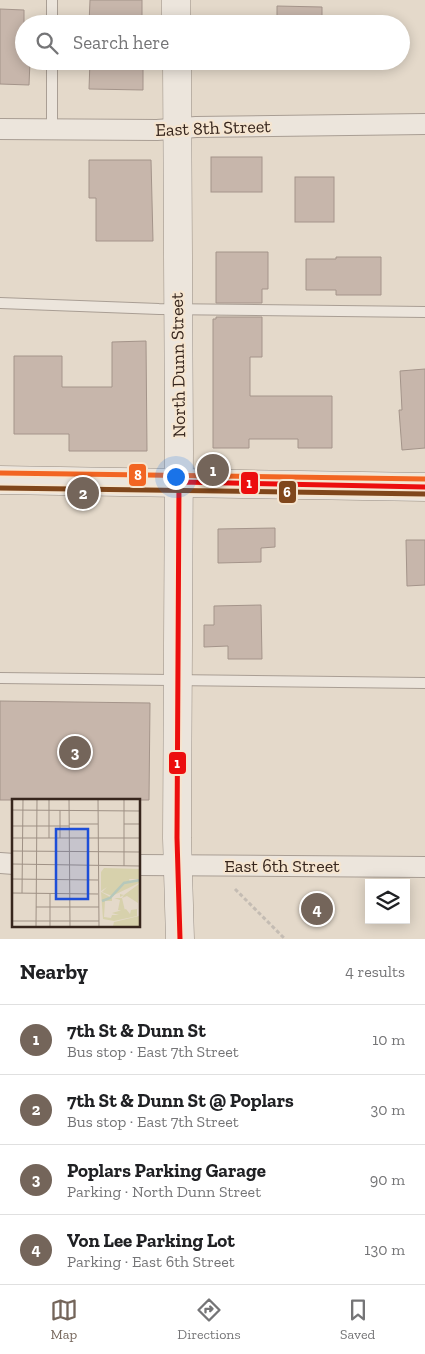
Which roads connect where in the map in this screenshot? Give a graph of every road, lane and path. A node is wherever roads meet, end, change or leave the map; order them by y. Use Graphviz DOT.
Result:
graph roads {
  1 [pos="52,0"];
  2 [pos="176,0"];
  3 [pos="52,15"];
  4 [pos="176,15"];
  5 [pos="52,70"];
  6 [pos="177,70"];
  7 [pos="425,124"];
  8 [pos="177,128"];
  9 [pos="0,129"];
  10 [pos="52,129"];
  11 [pos="0,303"];
  12 [pos="177,308"];
  13 [pos="425,312"];
  14 [pos="0,480"];
  15 [pos="179,482"];
  16 [pos="425,486"];
  17 [pos="0,678"];
  18 [pos="177,680"];
  19 [pos="425,683"];
  20 [pos="140,865"];
  21 [pos="178,865"];
  22 [pos="425,867"];
  23 [pos="235,889"];
  24 [pos="180,939"];
  25 [pos="286,939"];
  1 -- 3 [label="lane"];
  2 -- 4 [label="street"];
  5 -- 10 [label="lane"];
  6 -- 8 [label="street, North Dunn Street"];
  7 -- 8 [label="street, East 8th Street"];
  8 -- 10 [label="street, East 8th Street"];
  8 -- 12 [label="street, North Dunn Street"];
  9 -- 10 [label="street, East 8th Street"];
  11 -- 12 [label="lane"];
  12 -- 13 [label="lane"];
  12 -- 15 [label="street, North Dunn Street"];
  14 -- 15 [label="street"];
  15 -- 16 [label="street"];
  15 -- 18 [label="street, North Dunn Street"];
  17 -- 18 [label="lane"];
  18 -- 19 [label="lane"];
  18 -- 21 [label="street, North Dunn Street"];
  20 -- 21 [label="street, East 6th Street"];
  21 -- 22 [label="street, East 6th Street"];
  21 -- 24 [label="street, North Dunn Street"];
  23 -- 25 [label="path"];
}
